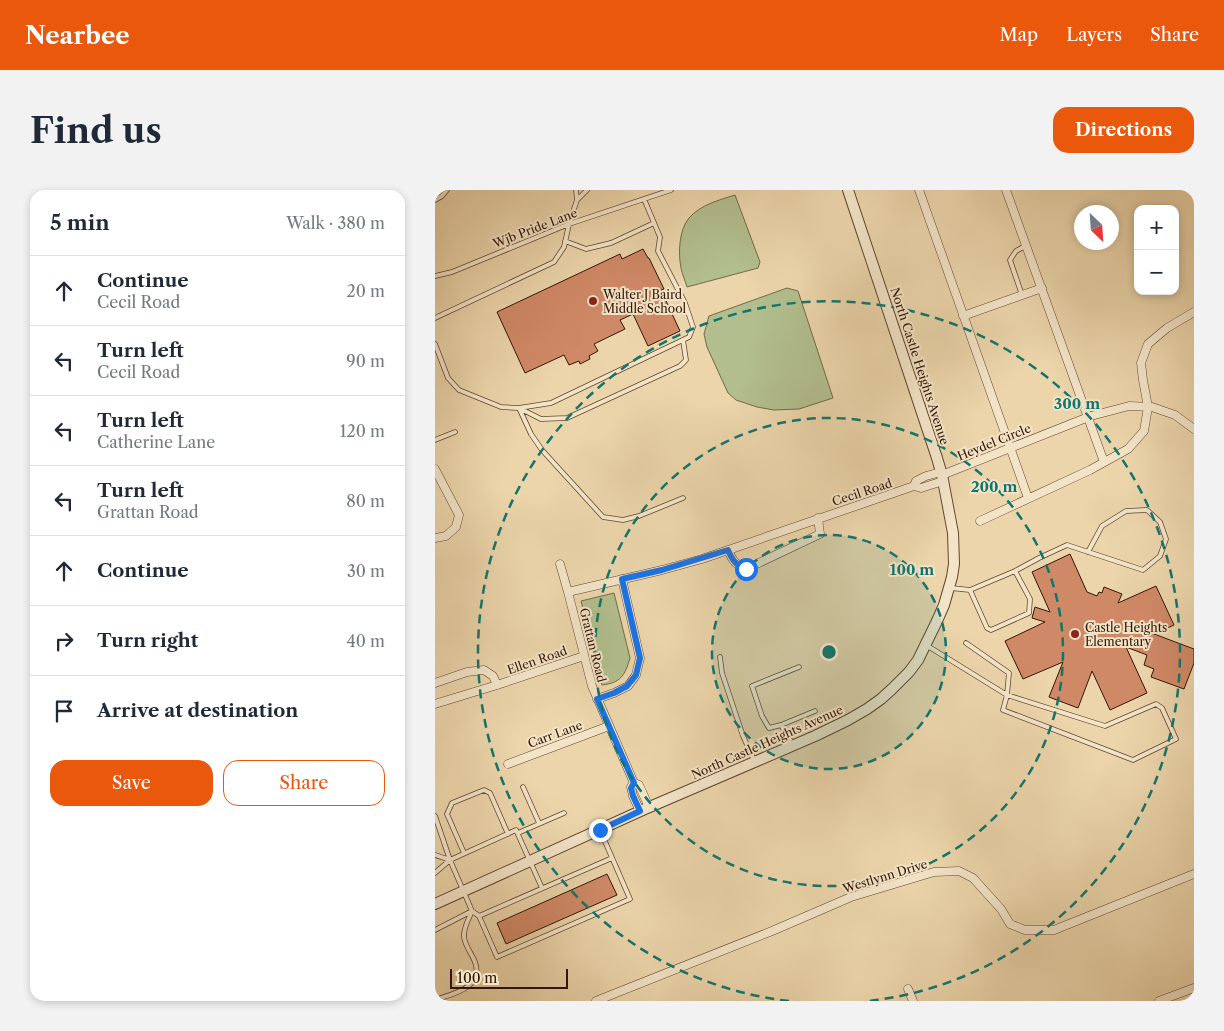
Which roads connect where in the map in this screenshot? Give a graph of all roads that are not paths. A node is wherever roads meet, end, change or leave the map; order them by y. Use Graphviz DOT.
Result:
graph roads {
  1 [pos="447,190"];
  2 [pos="576,190"];
  3 [pos="587,190"];
  4 [pos="671,190"];
  5 [pos="848,190"];
  6 [pos="919,190"];
  7 [pos="1006,190"];
  8 [pos="644,199"];
  9 [pos="435,200"];
  10 [pos="577,200"];
  11 [pos="654,223"];
  12 [pos="569,224"];
  13 [pos="565,241"];
  14 [pos="1027,245"];
  15 [pos="435,276"];
  16 [pos="1042,288"];
  17 [pos="1022,295"];
  18 [pos="1194,312"];
  19 [pos="963,316"];
  20 [pos="435,318"];
  21 [pos="683,340"];
  22 [pos="435,344"];
  23 [pos="1148,407"];
  24 [pos="519,408"];
  25 [pos="1088,417"];
  26 [pos="1194,429"];
  27 [pos="455,432"];
  28 [pos="435,440"];
  29 [pos="1010,448"];
  30 [pos="1104,462"];
  31 [pos="435,469"];
  32 [pos="942,476"];
  33 [pos="914,486"];
  34 [pos="683,498"];
  35 [pos="1029,498"];
  36 [pos="818,518"];
  37 [pos="980,521"];
  38 [pos="435,538"];
  39 [pos="728,550"];
  40 [pos="1088,552"];
  41 [pos="560,564"];
  42 [pos="1015,571"];
  43 [pos="622,579"];
  44 [pos="949,588"];
  45 [pos="970,590"];
  46 [pos="568,592"];
  47 [pos="966,643"];
  48 [pos="926,645"];
  49 [pos="584,656"];
  50 [pos="720,657"];
  51 [pos="799,667"];
  52 [pos="435,683"];
  53 [pos="497,685"];
  54 [pos="1007,695"];
  55 [pos="597,699"];
  56 [pos="435,704"];
  57 [pos="815,712"];
  58 [pos="781,725"];
  59 [pos="609,726"];
  60 [pos="794,745"];
  61 [pos="755,762"];
  62 [pos="508,764"];
  63 [pos="523,787"];
  64 [pos="645,809"];
  65 [pos="564,813"];
  66 [pos="435,816"];
  67 [pos="539,823"];
  68 [pos="600,830"];
  69 [pos="517,832"];
  70 [pos="508,834"];
  71 [pos="464,853"];
  72 [pos="435,855"];
  73 [pos="612,858"];
  74 [pos="451,860"];
  75 [pos="530,861"];
  76 [pos="435,874"];
  77 [pos="1194,874"];
  78 [pos="542,888"];
  79 [pos="464,891"];
  80 [pos="435,904"];
  81 [pos="472,911"];
  82 [pos="479,916"];
  83 [pos="435,930"];
  84 [pos="1194,988"];
  85 [pos="907,989"];
  86 [pos="435,1000"];
  87 [pos="597,1001"];
  88 [pos="913,1001"];
  89 [pos="1159,1001"];
  1 -- 9 [label="lane"];
  2 -- 10 [label="lane"];
  3 -- 10 [label="lane"];
  4 -- 8 [label="lane, Wjb Pride Lane"];
  5 -- 32 [label="street, North Castle Heights Avenue"];
  6 -- 19 [label="street"];
  7 -- 14 [label="street"];
  8 -- 11 [label="lane"];
  8 -- 12 [label="lane, Wjb Pride Lane"];
  10 -- 12 [label="lane"];
  11 -- 13 [label="lane"];
  11 -- 21 [label="lane"];
  12 -- 13 [label="lane"];
  12 -- 15 [label="lane, Wjb Pride Lane"];
  13 -- 20 [label="lane"];
  14 -- 16 [label="street"];
  14 -- 17 [label="lane"];
  16 -- 17 [label="street"];
  16 -- 25 [label="street"];
  17 -- 19 [label="street"];
  18 -- 23 [label="street"];
  19 -- 29 [label="street"];
  21 -- 24 [label="lane"];
  21 -- 24 [label="lane"];
  22 -- 24 [label="lane"];
  23 -- 25 [label="street, Heydel Circle"];
  23 -- 26 [label="street, Heydel Circle"];
  23 -- 30 [label="street"];
  24 -- 34 [label="lane"];
  25 -- 29 [label="street, Heydel Circle"];
  25 -- 30 [label="street"];
  27 -- 28 [label="lane"];
  29 -- 32 [label="street, Heydel Circle"];
  29 -- 35 [label="street"];
  30 -- 35 [label="street"];
  31 -- 38 [label="street"];
  32 -- 33 [label="street, Heydel Circle"];
  32 -- 44 [label="street, North Castle Heights Avenue"];
  33 -- 36 [label="street, Cecil Road"];
  35 -- 37 [label="street"];
  36 -- 39 [label="street, Cecil Road"];
  36 -- 39 [label="street"];
  39 -- 43 [label="street, Cecil Road"];
  40 -- 40 [label="lane"];
  40 -- 42 [label="lane"];
  41 -- 46 [label="street, Grattan Road"];
  42 -- 45 [label="lane"];
  42 -- 45 [label="lane"];
  43 -- 46 [label="street, Cecil Road"];
  43 -- 55 [label="street"];
  44 -- 45 [label="lane"];
  44 -- 48 [label="street, North Castle Heights Avenue"];
  46 -- 49 [label="street, Grattan Road"];
  47 -- 54 [label="lane"];
  48 -- 54 [label="lane"];
  48 -- 60 [label="street, North Castle Heights Avenue"];
  49 -- 53 [label="street, Ellen Road"];
  49 -- 55 [label="street, Grattan Road"];
  50 -- 61 [label="lane"];
  51 -- 58 [label="lane"];
  52 -- 53 [label="street, Ellen Road"];
  53 -- 56 [label="street, Ellen Road"];
  54 -- 54 [label="lane"];
  55 -- 59 [label="street, Grattan Road"];
  57 -- 58 [label="lane"];
  58 -- 60 [label="lane"];
  59 -- 62 [label="street, Carr Lane"];
  59 -- 64 [label="street, Grattan Road"];
  60 -- 61 [label="street, North Castle Heights Avenue"];
  61 -- 64 [label="street, North Castle Heights Avenue"];
  63 -- 67 [label="lane"];
  64 -- 68 [label="street, North Castle Heights Avenue"];
  65 -- 67 [label="lane"];
  66 -- 74 [label="lane"];
  67 -- 69 [label="lane"];
  68 -- 73 [label="lane"];
  68 -- 75 [label="street, North Castle Heights Avenue"];
  69 -- 70 [label="lane"];
  69 -- 75 [label="lane"];
  70 -- 71 [label="lane"];
  70 -- 71 [label="lane"];
  71 -- 74 [label="lane"];
  72 -- 74 [label="lane"];
  73 -- 78 [label="lane"];
  73 -- 82 [label="lane"];
  74 -- 76 [label="lane"];
  74 -- 79 [label="lane"];
  75 -- 78 [label="lane"];
  75 -- 79 [label="street, North Castle Heights Avenue"];
  77 -- 87 [label="street, Westlynn Drive"];
  78 -- 82 [label="lane"];
  79 -- 80 [label="street, North Castle Heights Avenue"];
  79 -- 81 [label="lane"];
  81 -- 82 [label="lane"];
  81 -- 83 [label="lane"];
  81 -- 86 [label="lane"];
  84 -- 89 [label="street"];
  85 -- 88 [label="street"];
}
